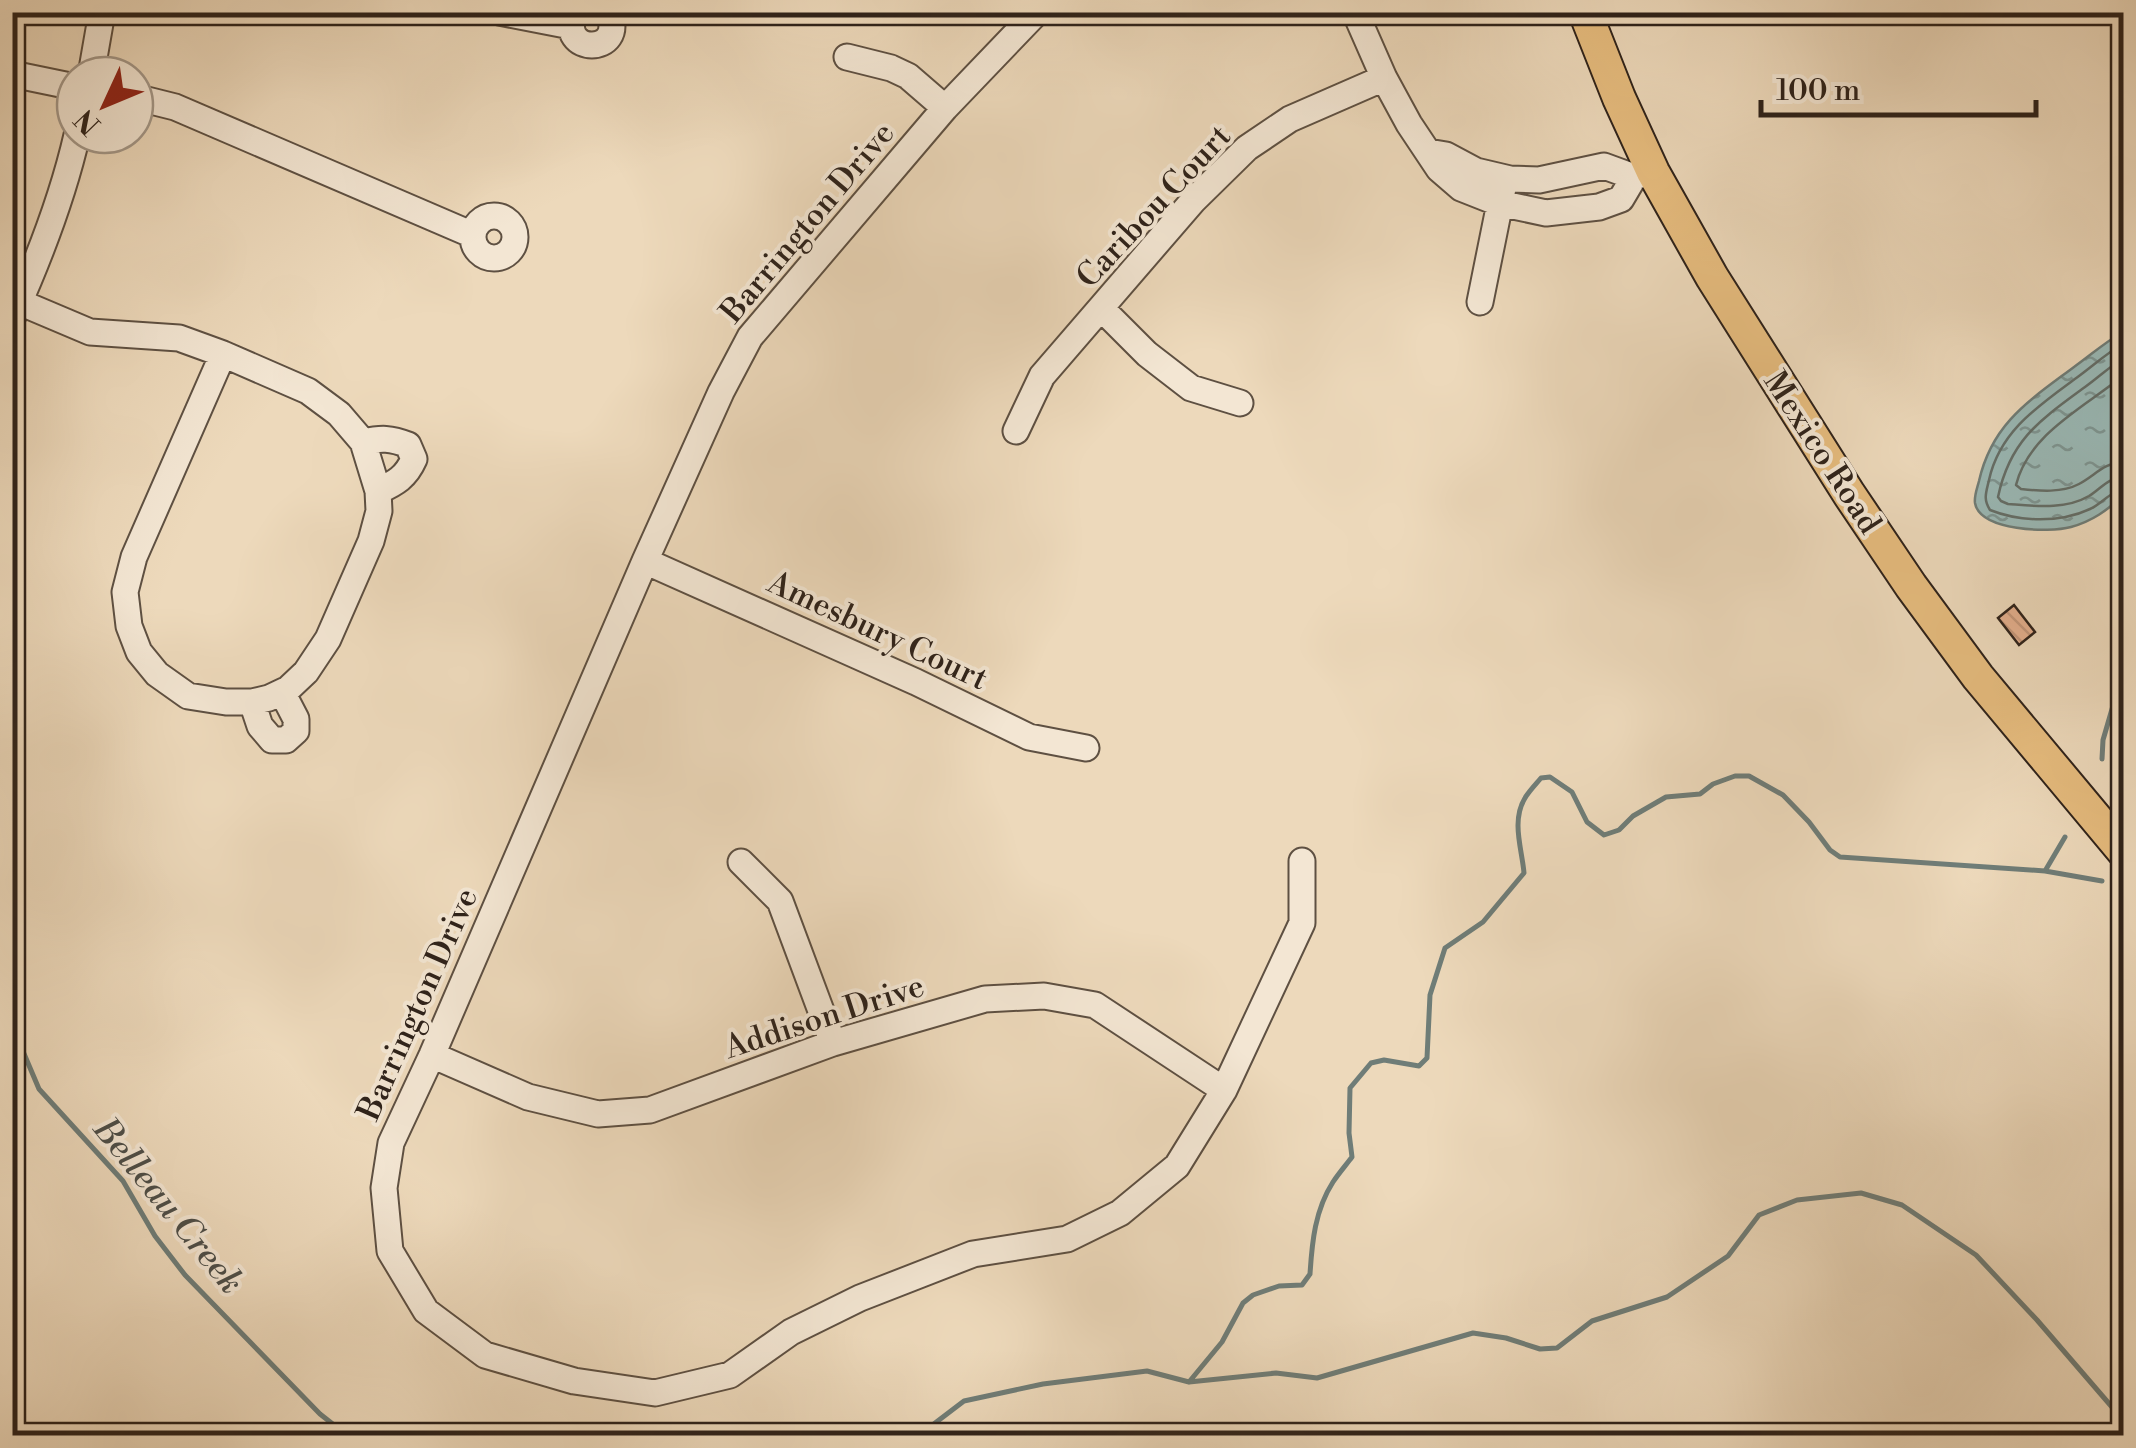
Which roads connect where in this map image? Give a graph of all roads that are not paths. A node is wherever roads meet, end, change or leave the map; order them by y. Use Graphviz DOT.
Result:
graph roads {
  1 [pos="102,12"];
  2 [pos="499,12"];
  3 [pos="608,12"];
  4 [pos="1037,12"];
  5 [pos="1355,12"];
  6 [pos="1585,12"];
  7 [pos="573,19"];
  8 [pos="94,55"];
  9 [pos="847,56"];
  10 [pos="12,74"];
  11 [pos="1384,78"];
  12 [pos="55,83"];
  13 [pos="155,101"];
  14 [pos="945,108"];
  15 [pos="72,155"];
  16 [pos="1644,174"];
  17 [pos="1502,190"];
  18 [pos="473,235"];
  19 [pos="1480,302"];
  20 [pos="15,306"];
  21 [pos="1102,309"];
  22 [pos="223,354"];
  23 [pos="1240,403"];
  24 [pos="1016,431"];
  25 [pos="362,442"];
  26 [pos="378,490"];
  27 [pos="645,561"];
  28 [pos="282,692"];
  29 [pos="252,702"];
  30 [pos="1086,748"];
  31 [pos="2124,852"];
  32 [pos="1302,860"];
  33 [pos="742,862"];
  34 [pos="833,1042"];
  35 [pos="432,1055"];
  36 [pos="1224,1090"];
  1 -- 8 [label="street"];
  2 -- 7 [label="street"];
  3 -- 7 [label="street"];
  4 -- 14 [label="street, Barrington Drive"];
  5 -- 11 [label="street"];
  6 -- 16 [label="main road, Mexico Road"];
  9 -- 14 [label="street"];
  10 -- 12 [label="street"];
  11 -- 17 [label="street"];
  11 -- 21 [label="street, Caribou Court"];
  13 -- 18 [label="street"];
  14 -- 27 [label="street, Barrington Drive"];
  15 -- 20 [label="street"];
  16 -- 17 [label="street"];
  16 -- 17 [label="street"];
  16 -- 31 [label="main road, Mexico Road"];
  17 -- 19 [label="street"];
  20 -- 22 [label="street"];
  21 -- 23 [label="street"];
  21 -- 24 [label="street, Caribou Court"];
  22 -- 25 [label="street"];
  22 -- 29 [label="street"];
  25 -- 26 [label="street"];
  25 -- 26 [label="street"];
  26 -- 28 [label="street"];
  27 -- 30 [label="street, Amesbury Court"];
  27 -- 35 [label="street, Barrington Drive"];
  28 -- 29 [label="street"];
  28 -- 29 [label="street"];
  32 -- 36 [label="street, Barrington Drive"];
  33 -- 34 [label="street"];
  34 -- 35 [label="street, Addison Drive"];
  34 -- 36 [label="street, Addison Drive"];
  35 -- 36 [label="street, Barrington Drive"];
}
